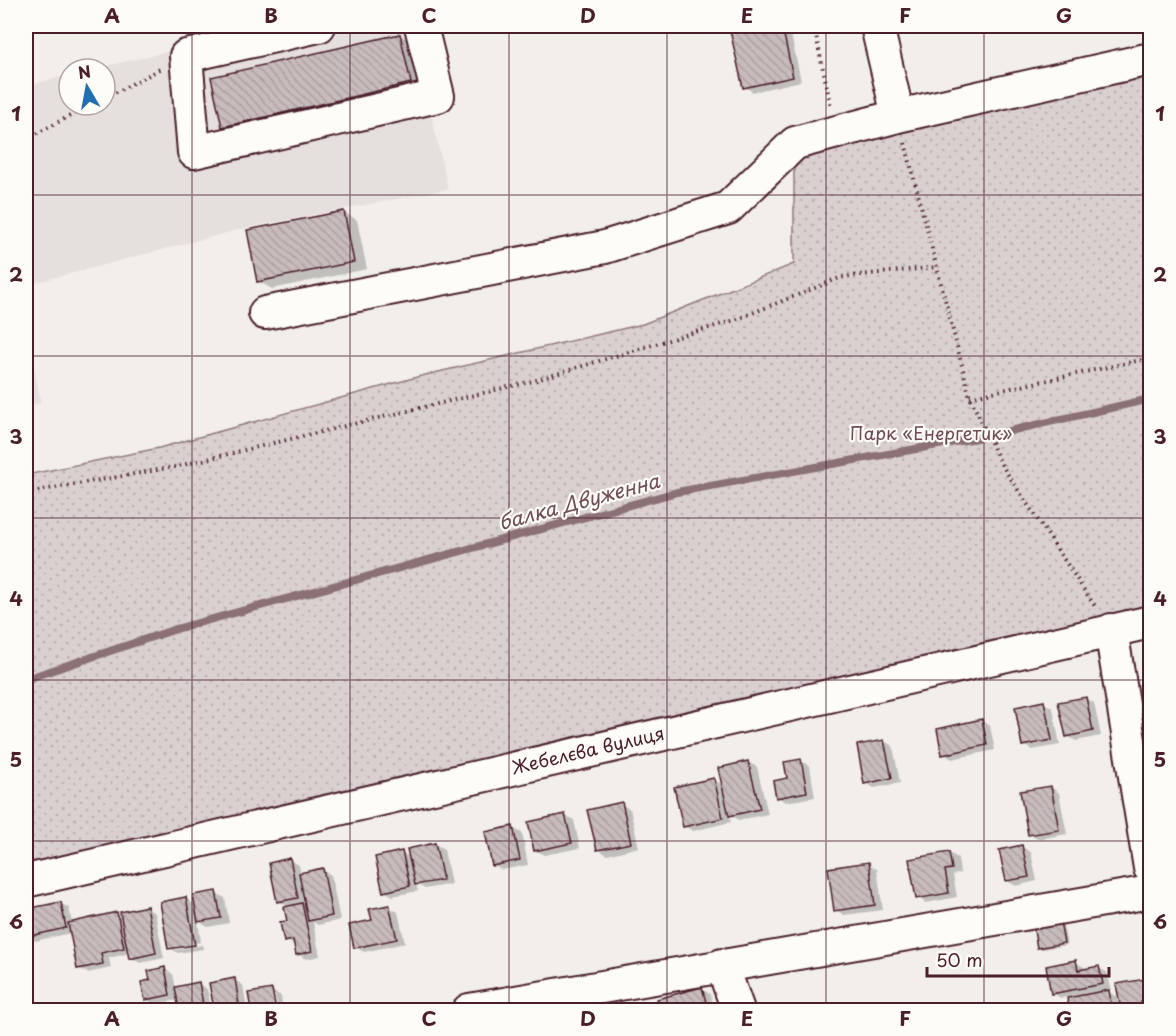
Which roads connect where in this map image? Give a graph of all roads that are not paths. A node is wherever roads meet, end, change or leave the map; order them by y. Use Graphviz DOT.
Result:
graph roads {
  1 [pos="319,26"];
  2 [pos="420,26"];
  3 [pos="877,26"];
  4 [pos="1150,59"];
  5 [pos="898,116"];
  6 [pos="265,313"];
  7 [pos="1150,622"];
  8 [pos="1111,630"];
  9 [pos="1150,868"];
  10 [pos="26,881"];
  11 [pos="1150,892"];
  12 [pos="722,965"];
  13 [pos="469,1011"];
  14 [pos="738,1011"];
  1 -- 2 [label="street"];
  3 -- 5 [label="street"];
  4 -- 5 [label="street"];
  5 -- 6 [label="street"];
  7 -- 8 [label="street, Жебелєва вулиця"];
  8 -- 9 [label="street"];
  8 -- 10 [label="street, Жебелєва вулиця"];
  11 -- 12 [label="street"];
  12 -- 13 [label="street"];
  12 -- 14 [label="street"];
}
